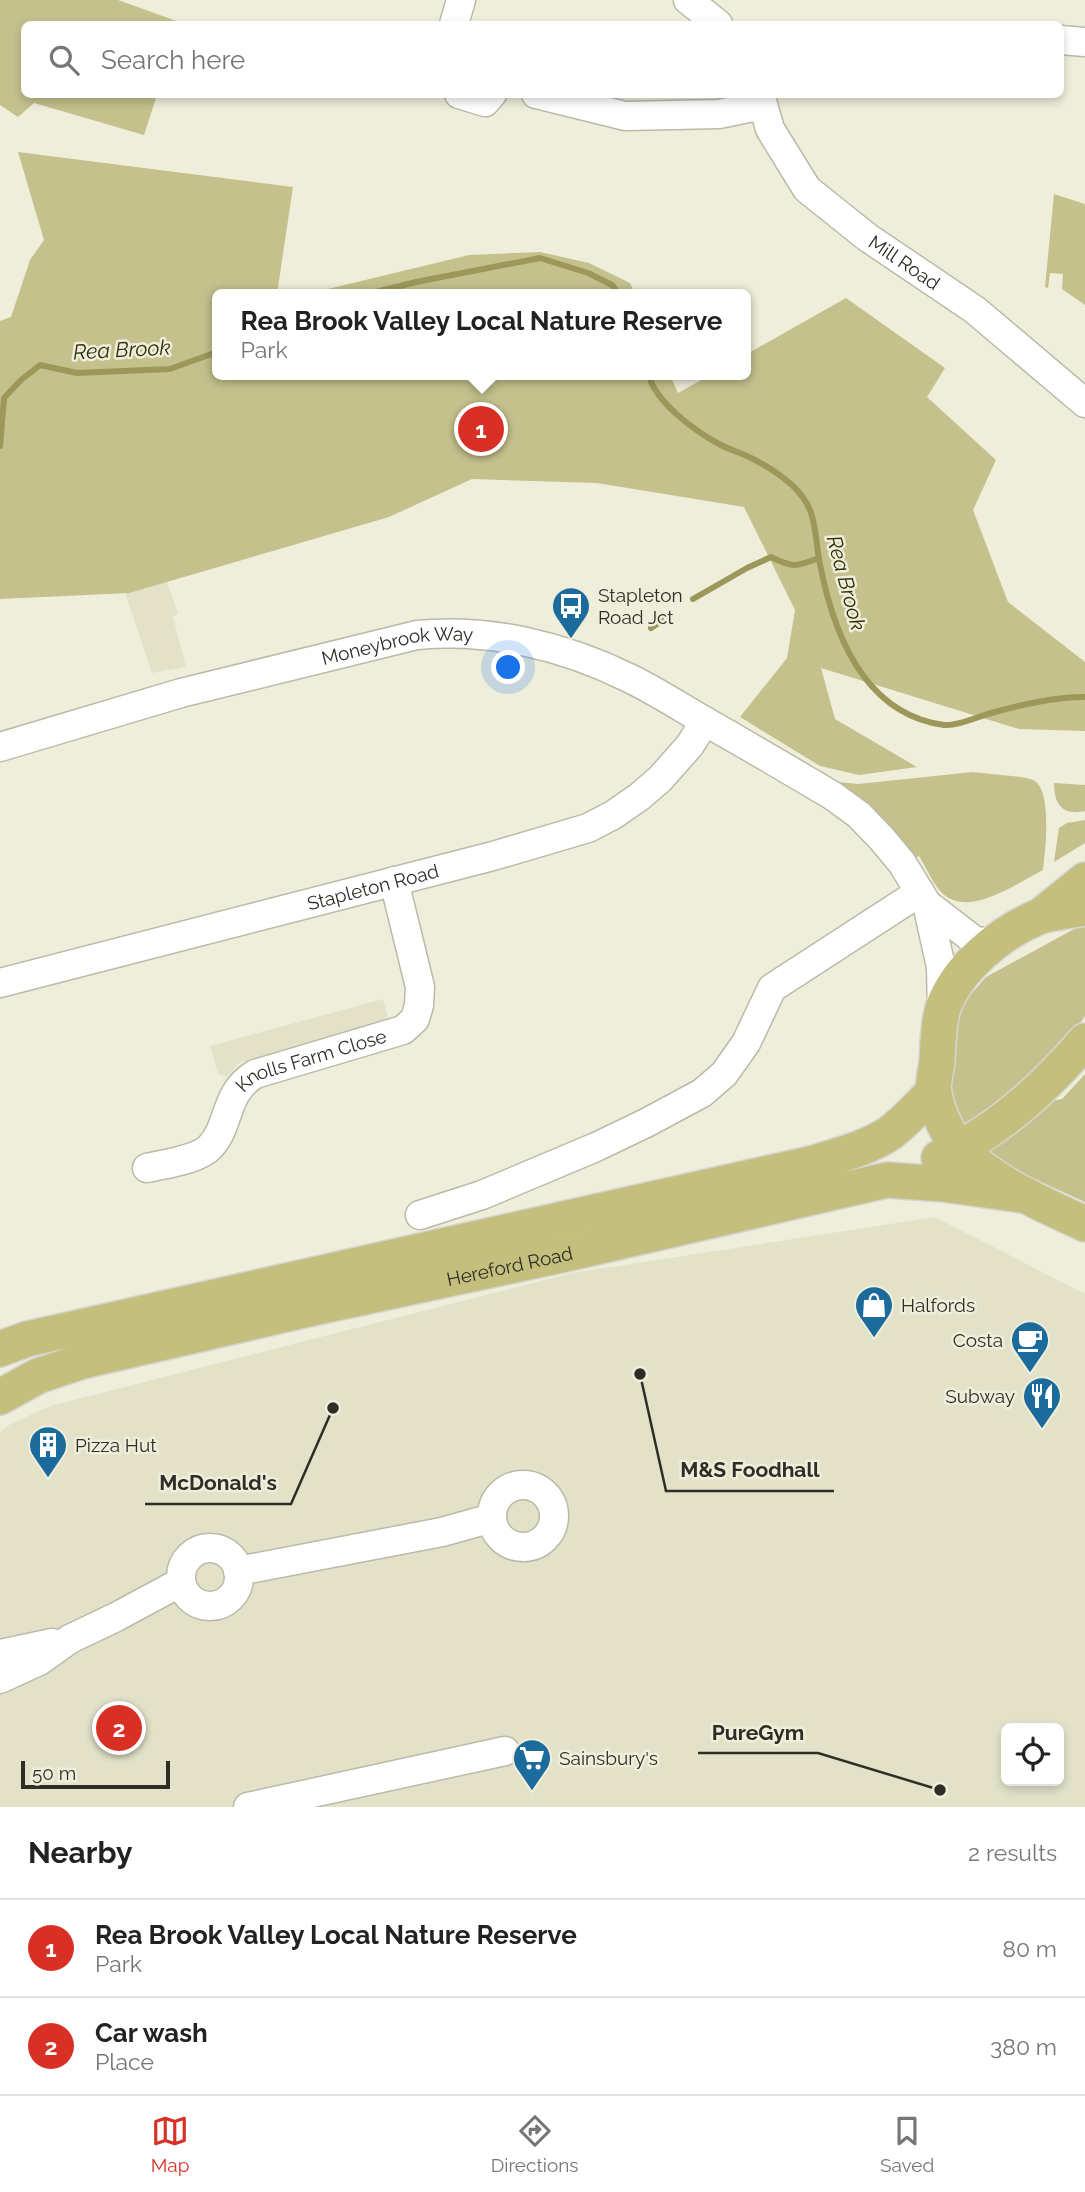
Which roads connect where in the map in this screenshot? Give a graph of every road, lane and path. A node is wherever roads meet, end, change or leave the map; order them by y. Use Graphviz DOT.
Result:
graph roads {
  1 [pos="461,0"];
  2 [pos="688,0"];
  3 [pos="455,21"];
  4 [pos="714,21"];
  5 [pos="1064,40"];
  6 [pos="1085,42"];
  7 [pos="472,98"];
  8 [pos="488,98"];
  9 [pos="552,98"];
  10 [pos="761,100"];
  11 [pos="1085,403"];
  12 [pos="705,721"];
  13 [pos="0,747"];
  14 [pos="1085,880"];
  15 [pos="394,881"];
  16 [pos="924,898"];
  17 [pos="1085,908"];
  18 [pos="1040,916"];
  19 [pos="996,943"];
  20 [pos="0,983"];
  21 [pos="942,1011"];
  22 [pos="1085,1041"];
  23 [pos="933,1092"];
  24 [pos="960,1149"];
  25 [pos="147,1168"];
  26 [pos="887,1180"];
  27 [pos="1028,1196"];
  28 [pos="420,1215"];
  29 [pos="1085,1224"];
  30 [pos="0,1349"];
  31 [pos="0,1397"];
  32 [pos="492,1518"];
  33 [pos="238,1571"];
  34 [pos="181,1581"];
  35 [pos="70,1639"];
  36 [pos="0,1654"];
  37 [pos="0,1679"];
  38 [pos="505,1751"];
  39 [pos="248,1807"];
  1 -- 3 [label="street"];
  2 -- 4 [label="street"];
  5 -- 6 [label="street"];
  7 -- 8 [label="street"];
  9 -- 10 [label="street"];
  10 -- 11 [label="street, Mill Road"];
  12 -- 13 [label="street, Moneybrook Way"];
  12 -- 15 [label="street, Stapleton Road"];
  12 -- 16 [label="street, Moneybrook Way"];
  14 -- 18 [label="main road"];
  15 -- 20 [label="street, Stapleton Road"];
  15 -- 25 [label="street, Knolls Farm Close"];
  16 -- 19 [label="street, Moneybrook Way"];
  16 -- 21 [label="street, Moneybrook Way"];
  16 -- 28 [label="street"];
  17 -- 18 [label="main road"];
  18 -- 19 [label="main road"];
  19 -- 21 [label="main road"];
  21 -- 23 [label="main road"];
  22 -- 24 [label="main road"];
  23 -- 24 [label="main road"];
  23 -- 30 [label="main road, Hereford Road"];
  24 -- 26 [label="main road"];
  24 -- 27 [label="main road"];
  26 -- 27 [label="main road, Hereford Road"];
  26 -- 31 [label="main road, Hereford Road"];
  27 -- 29 [label="main road"];
  32 -- 33 [label="street"];
  33 -- 34 [label="street"];
  33 -- 34 [label="street"];
  34 -- 35 [label="street"];
  35 -- 36 [label="street"];
  35 -- 37 [label="street"];
  38 -- 39 [label="street"];
}
